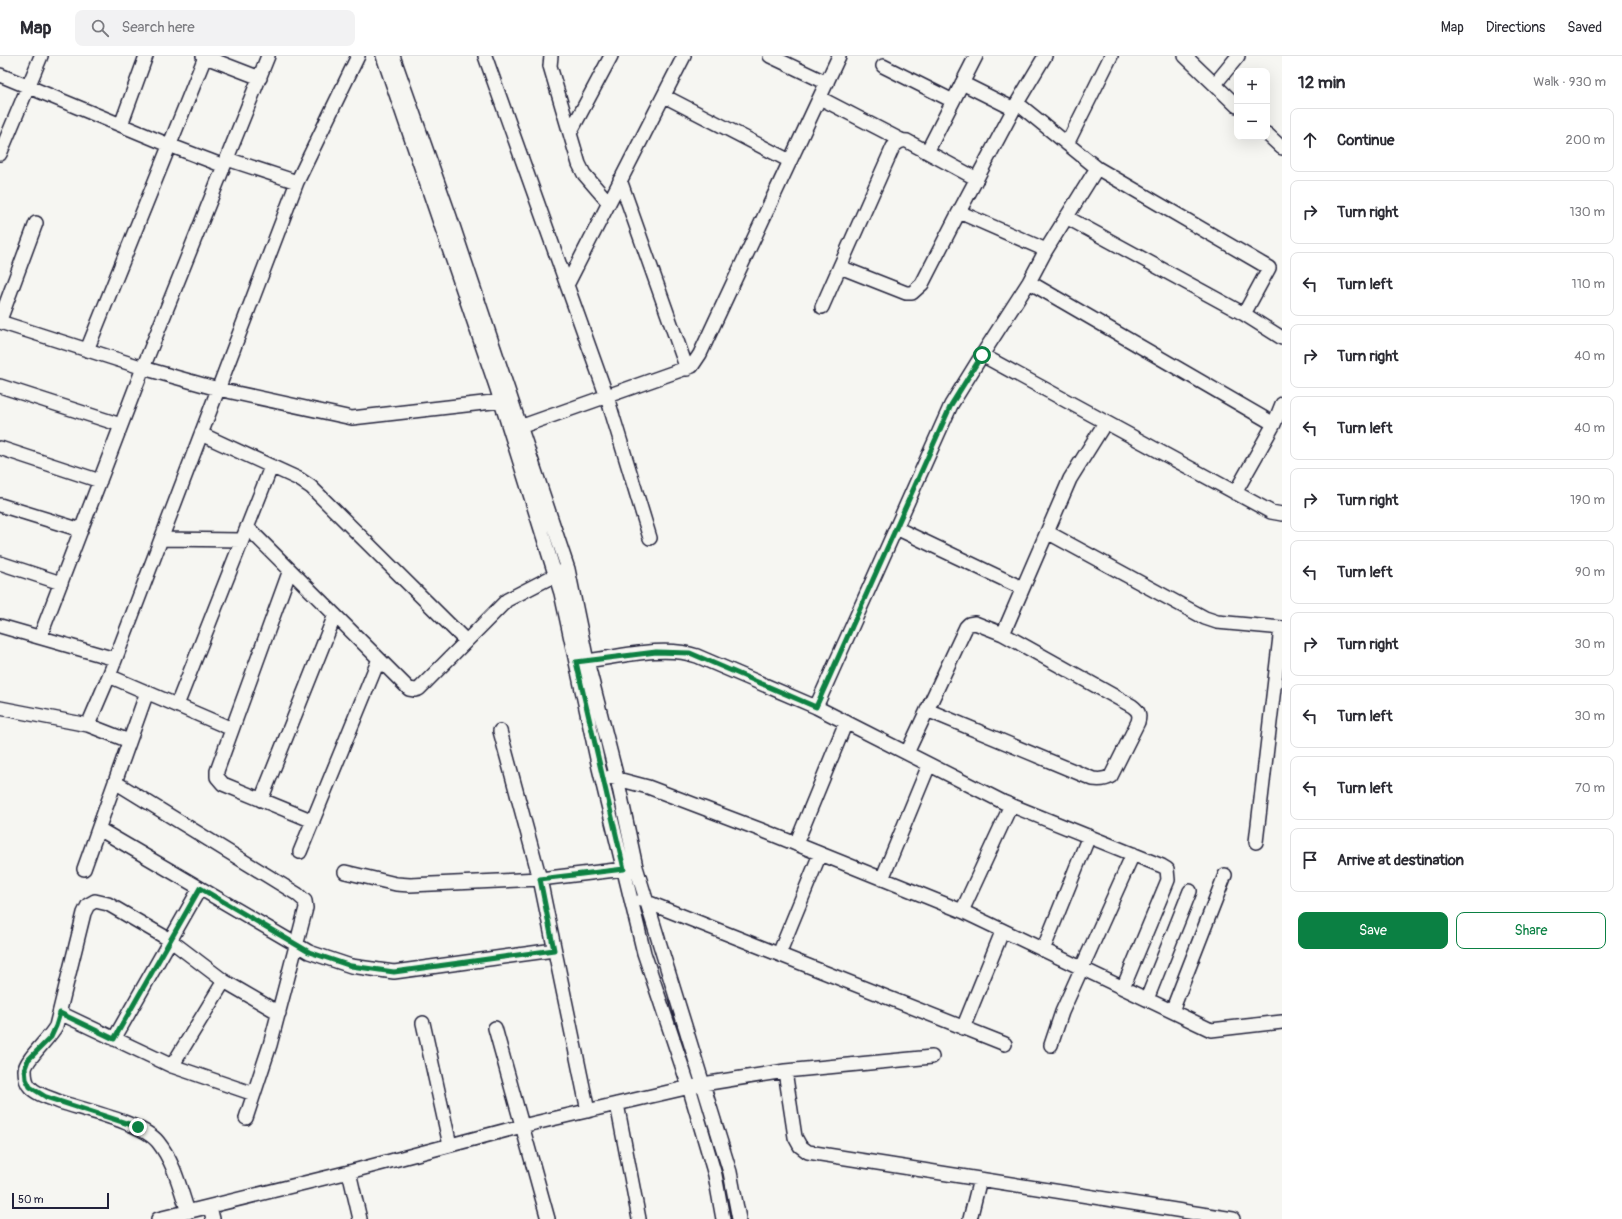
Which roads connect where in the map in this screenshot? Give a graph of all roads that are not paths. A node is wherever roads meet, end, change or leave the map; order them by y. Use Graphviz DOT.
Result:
graph roads {
  1 [pos="41,56"];
  2 [pos="146,56"];
  3 [pos="204,56"];
  4 [pos="268,56"];
  5 [pos="358,56"];
  6 [pos="383,56"];
  7 [pos="393,56"];
  8 [pos="485,56"];
  9 [pos="551,56"];
  10 [pos="611,56"];
  11 [pos="684,56"];
  12 [pos="770,56"];
  13 [pos="839,56"];
  14 [pos="976,56"];
  15 [pos="1045,56"];
  16 [pos="1111,56"];
  17 [pos="1185,56"];
  18 [pos="1238,56"];
  19 [pos="883,66"];
  20 [pos="0,75"];
  21 [pos="260,78"];
  22 [pos="827,83"];
  23 [pos="962,83"];
  24 [pos="29,86"];
  25 [pos="1217,86"];
  26 [pos="664,96"];
  27 [pos="820,98"];
  28 [pos="953,101"];
  29 [pos="1234,103"];
  30 [pos="1016,106"];
  31 [pos="121,125"];
  32 [pos="570,134"];
  33 [pos="1270,137"];
  34 [pos="901,140"];
  35 [pos="170,145"];
  36 [pos="1069,145"];
  37 [pos="1282,148"];
  38 [pos="927,152"];
  39 [pos="0,154"];
  40 [pos="790,161"];
  41 [pos="226,162"];
  42 [pos="1097,168"];
  43 [pos="977,179"];
  44 [pos="620,180"];
  45 [pos="297,182"];
  46 [pos="609,203"];
  47 [pos="959,212"];
  48 [pos="1066,217"];
  49 [pos="36,223"];
  50 [pos="1046,250"];
  51 [pos="840,267"];
  52 [pos="1029,282"];
  53 [pos="567,285"];
  54 [pos="822,307"];
  55 [pos="1244,314"];
  56 [pos="0,321"];
  57 [pos="1282,338"];
  58 [pos="87,350"];
  59 [pos="982,355"];
  60 [pos="143,368"];
  61 [pos="687,369"];
  62 [pos="0,386"];
  63 [pos="218,389"];
  64 [pos="607,397"];
  65 [pos="506,399"];
  66 [pos="1282,404"];
  67 [pos="1105,422"];
  68 [pos="1274,424"];
  69 [pos="121,425"];
  70 [pos="516,429"];
  71 [pos="201,434"];
  72 [pos="0,448"];
  73 [pos="272,467"];
  74 [pos="100,481"];
  75 [pos="1235,493"];
  76 [pos="0,505"];
  77 [pos="1282,514"];
  78 [pos="248,527"];
  79 [pos="896,528"];
  80 [pos="81,530"];
  81 [pos="1047,532"];
  82 [pos="650,538"];
  83 [pos="161,539"];
  84 [pos="242,540"];
  85 [pos="0,563"];
  86 [pos="290,570"];
  87 [pos="569,572"];
  88 [pos="556,576"];
  89 [pos="61,583"];
  90 [pos="1022,588"];
  91 [pos="567,591"];
  92 [pos="335,615"];
  93 [pos="0,626"];
  94 [pos="1281,628"];
  95 [pos="1003,634"];
  96 [pos="40,638"];
  97 [pos="466,641"];
  98 [pos="115,659"];
  99 [pos="379,659"];
  100 [pos="582,662"];
  101 [pos="109,676"];
  102 [pos="146,692"];
  103 [pos="177,705"];
  104 [pos="816,707"];
  105 [pos="0,708"];
  106 [pos="927,710"];
  107 [pos="846,722"];
  108 [pos="88,725"];
  109 [pos="232,729"];
  110 [pos="500,731"];
  111 [pos="129,741"];
  112 [pos="907,753"];
  113 [pos="929,765"];
  114 [pos="601,776"];
  115 [pos="617,778"];
  116 [pos="115,782"];
  117 [pos="261,800"];
  118 [pos="1011,805"];
  119 [pos="313,821"];
  120 [pos="99,829"];
  121 [pos="1089,836"];
  122 [pos="1256,842"];
  123 [pos="796,844"];
  124 [pos="300,852"];
  125 [pos="820,854"];
  126 [pos="1133,854"];
  127 [pos="84,869"];
  128 [pos="624,869"];
  129 [pos="345,872"];
  130 [pos="1225,875"];
  131 [pos="540,879"];
  132 [pos="882,879"];
  133 [pos="200,888"];
  134 [pos="1190,891"];
  135 [pos="630,895"];
  136 [pos="647,901"];
  137 [pos="962,911"];
  138 [pos="1002,932"];
  139 [pos="170,940"];
  140 [pos="298,945"];
  141 [pos="554,950"];
  142 [pos="1043,950"];
  143 [pos="779,954"];
  144 [pos="1081,968"];
  145 [pos="224,981"];
  146 [pos="1123,988"];
  147 [pos="1147,999"];
  148 [pos="1172,1011"];
  149 [pos="60,1013"];
  150 [pos="279,1013"];
  151 [pos="423,1022"];
  152 [pos="1282,1022"];
  153 [pos="495,1028"];
  154 [pos="963,1028"];
  155 [pos="114,1039"];
  156 [pos="1005,1044"];
  157 [pos="1051,1044"];
  158 [pos="932,1057"];
  159 [pos="172,1066"];
  160 [pos="785,1071"];
  161 [pos="703,1084"];
  162 [pos="688,1088"];
  163 [pos="254,1094"];
  164 [pos="617,1104"];
  165 [pos="588,1111"];
  166 [pos="246,1118"];
  167 [pos="522,1126"];
  168 [pos="450,1145"];
  169 [pos="350,1172"];
  170 [pos="980,1179"];
  171 [pos="188,1212"];
  172 [pos="211,1213"];
  173 [pos="1196,1216"];
  174 [pos="158,1219"];
  175 [pos="360,1219"];
  176 [pos="548,1219"];
  177 [pos="639,1219"];
  178 [pos="723,1219"];
  179 [pos="739,1219"];
  180 [pos="970,1219"];
  181 [pos="1233,1219"];
  1 -- 24 [label="street"];
  2 -- 31 [label="street"];
  3 -- 21 [label="street"];
  3 -- 35 [label="street"];
  4 -- 21 [label="street"];
  5 -- 45 [label="street"];
  6 -- 65 [label="street"];
  7 -- 65 [label="street"];
  8 -- 53 [label="street"];
  9 -- 32 [label="street"];
  10 -- 32 [label="street"];
  11 -- 26 [label="street"];
  12 -- 22 [label="street"];
  13 -- 22 [label="street"];
  14 -- 23 [label="street"];
  15 -- 30 [label="street"];
  16 -- 36 [label="street"];
  17 -- 25 [label="street"];
  18 -- 25 [label="street"];
  19 -- 28 [label="street"];
  20 -- 24 [label="street"];
  21 -- 41 [label="street"];
  22 -- 27 [label="street"];
  23 -- 28 [label="street"];
  23 -- 30 [label="street"];
  24 -- 31 [label="street"];
  24 -- 39 [label="street"];
  25 -- 29 [label="street"];
  26 -- 40 [label="street"];
  26 -- 44 [label="street"];
  27 -- 34 [label="street"];
  27 -- 40 [label="street"];
  28 -- 38 [label="street"];
  30 -- 36 [label="street"];
  30 -- 43 [label="street"];
  31 -- 35 [label="street"];
  32 -- 46 [label="street"];
  33 -- 37 [label="street"];
  34 -- 38 [label="street"];
  34 -- 51 [label="street"];
  35 -- 41 [label="street"];
  35 -- 58 [label="street"];
  36 -- 42 [label="street"];
  38 -- 43 [label="street"];
  40 -- 61 [label="street"];
  41 -- 45 [label="street"];
  41 -- 60 [label="street"];
  42 -- 48 [label="street"];
  42 -- 55 [label="street"];
  43 -- 47 [label="street"];
  44 -- 46 [label="street"];
  44 -- 61 [label="street"];
  45 -- 63 [label="street"];
  46 -- 53 [label="street"];
  47 -- 50 [label="street"];
  47 -- 51 [label="street"];
  48 -- 50 [label="street"];
  48 -- 55 [label="street"];
  49 -- 56 [label="street"];
  50 -- 52 [label="street"];
  51 -- 54 [label="street"];
  52 -- 59 [label="street"];
  52 -- 68 [label="street"];
  53 -- 64 [label="street"];
  55 -- 57 [label="street"];
  56 -- 58 [label="street"];
  58 -- 60 [label="street"];
  59 -- 67 [label="street"];
  59 -- 79 [label="street"];
  60 -- 63 [label="street"];
  60 -- 69 [label="street"];
  61 -- 64 [label="street"];
  62 -- 69 [label="street"];
  63 -- 65 [label="street"];
  63 -- 71 [label="street"];
  64 -- 70 [label="street"];
  64 -- 82 [label="street"];
  65 -- 70 [label="street"];
  66 -- 68 [label="street"];
  67 -- 75 [label="street"];
  67 -- 81 [label="street"];
  68 -- 75 [label="street"];
  69 -- 74 [label="street"];
  70 -- 87 [label="street"];
  70 -- 88 [label="street"];
  71 -- 73 [label="street"];
  71 -- 83 [label="street"];
  72 -- 74 [label="street"];
  73 -- 78 [label="street"];
  73 -- 97 [label="street"];
  74 -- 80 [label="street"];
  75 -- 77 [label="street"];
  76 -- 80 [label="street"];
  78 -- 84 [label="street"];
  78 -- 86 [label="street"];
  79 -- 90 [label="street"];
  79 -- 104 [label="street"];
  80 -- 89 [label="street"];
  81 -- 90 [label="street"];
  81 -- 94 [label="street"];
  83 -- 84 [label="street"];
  83 -- 98 [label="street"];
  84 -- 103 [label="street"];
  85 -- 89 [label="street"];
  86 -- 92 [label="street"];
  86 -- 109 [label="street"];
  87 -- 88 [label="street"];
  87 -- 91 [label="street"];
  88 -- 91 [label="street"];
  88 -- 97 [label="street"];
  89 -- 96 [label="street"];
  90 -- 95 [label="street"];
  91 -- 100 [label="street"];
  92 -- 99 [label="street"];
  92 -- 117 [label="street"];
  93 -- 96 [label="street"];
  94 -- 122 [label="street"];
  95 -- 106 [label="street"];
  95 -- 106 [label="street"];
  96 -- 98 [label="street"];
  97 -- 99 [label="street"];
  98 -- 101 [label="street"];
  99 -- 119 [label="street"];
  100 -- 104 [label="street"];
  100 -- 114 [label="street"];
  100 -- 115 [label="street"];
  101 -- 102 [label="street"];
  101 -- 108 [label="street"];
  102 -- 103 [label="street"];
  102 -- 111 [label="street"];
  103 -- 109 [label="street"];
  104 -- 107 [label="street"];
  105 -- 108 [label="street"];
  106 -- 112 [label="street"];
  107 -- 112 [label="street"];
  107 -- 123 [label="street"];
  108 -- 111 [label="street"];
  109 -- 117 [label="street"];
  110 -- 131 [label="street"];
  111 -- 116 [label="street"];
  112 -- 113 [label="street"];
  113 -- 118 [label="street"];
  113 -- 132 [label="street"];
  114 -- 115 [label="street"];
  114 -- 128 [label="street"];
  115 -- 123 [label="street"];
  115 -- 136 [label="street"];
  116 -- 120 [label="street"];
  116 -- 140 [label="street"];
  117 -- 119 [label="street"];
  118 -- 121 [label="street"];
  118 -- 137 [label="street"];
  119 -- 124 [label="street"];
  120 -- 127 [label="street"];
  120 -- 133 [label="street"];
  121 -- 126 [label="street"];
  121 -- 142 [label="street"];
  123 -- 125 [label="street"];
  125 -- 132 [label="street"];
  125 -- 143 [label="street"];
  126 -- 144 [label="street"];
  126 -- 146 [label="street"];
  128 -- 131 [label="street"];
  128 -- 135 [label="street"];
  129 -- 131 [label="street"];
  130 -- 148 [label="street"];
  131 -- 141 [label="street"];
  132 -- 137 [label="street"];
  133 -- 139 [label="street"];
  133 -- 140 [label="street"];
  134 -- 147 [label="street"];
  135 -- 136 [label="street"];
  135 -- 162 [label="street"];
  136 -- 143 [label="street"];
  136 -- 161 [label="street"];
  137 -- 138 [label="street"];
  138 -- 142 [label="street"];
  138 -- 154 [label="street"];
  139 -- 145 [label="street"];
  139 -- 149 [label="street"];
  139 -- 155 [label="street"];
  140 -- 141 [label="street"];
  140 -- 150 [label="street"];
  141 -- 165 [label="street"];
  142 -- 144 [label="street"];
  143 -- 154 [label="street"];
  144 -- 146 [label="street"];
  144 -- 157 [label="street"];
  145 -- 150 [label="street"];
  145 -- 159 [label="street"];
  146 -- 147 [label="street"];
  147 -- 148 [label="street"];
  148 -- 152 [label="street"];
  149 -- 155 [label="street"];
  149 -- 171 [label="street"];
  150 -- 163 [label="street"];
  151 -- 168 [label="street"];
  153 -- 167 [label="street"];
  154 -- 156 [label="street"];
  155 -- 159 [label="street"];
  158 -- 160 [label="street"];
  159 -- 163 [label="street"];
  160 -- 161 [label="street"];
  160 -- 170 [label="street"];
  161 -- 162 [label="street"];
  161 -- 179 [label="street"];
  162 -- 164 [label="street"];
  162 -- 178 [label="street"];
  163 -- 166 [label="street"];
  164 -- 165 [label="street"];
  164 -- 177 [label="street"];
  165 -- 167 [label="street"];
  167 -- 168 [label="street"];
  167 -- 176 [label="street"];
  168 -- 169 [label="street"];
  169 -- 172 [label="street"];
  169 -- 175 [label="street"];
  170 -- 173 [label="street"];
  170 -- 180 [label="street"];
  171 -- 172 [label="street"];
  171 -- 174 [label="street"];
  173 -- 181 [label="street"];
}
